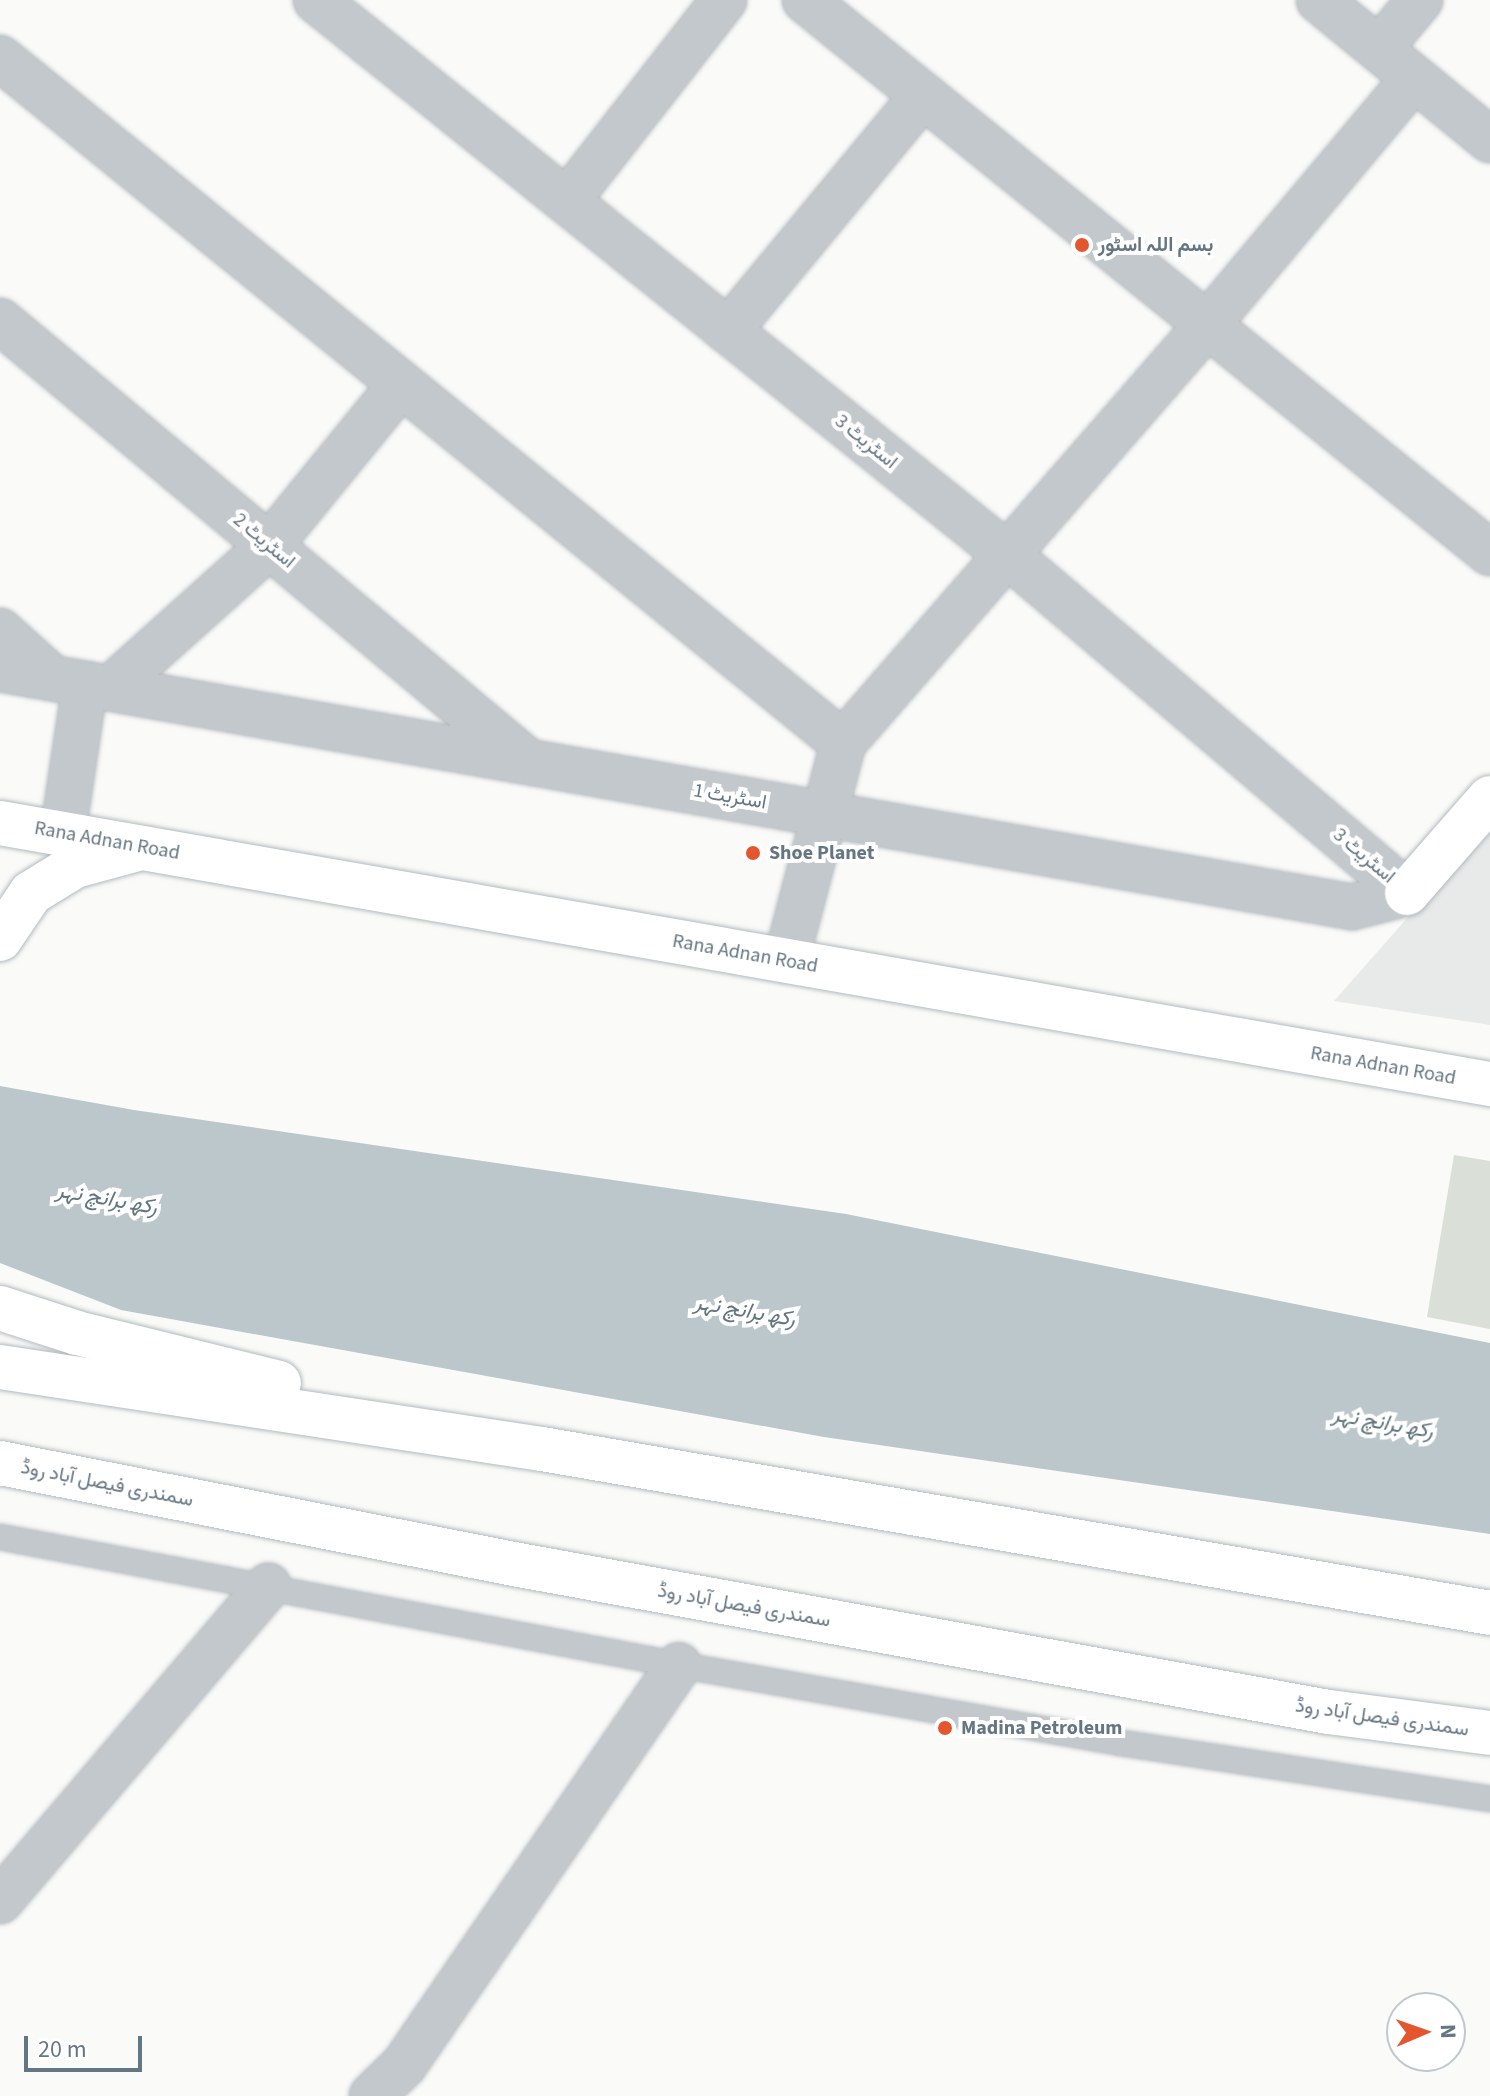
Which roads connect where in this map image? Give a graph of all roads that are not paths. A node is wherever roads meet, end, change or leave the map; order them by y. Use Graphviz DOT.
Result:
graph roads {
  1 [pos="316,0"];
  2 [pos="724,0"];
  3 [pos="805,0"];
  4 [pos="1319,0"];
  5 [pos="1420,0"];
  6 [pos="853,14"];
  7 [pos="1379,49"];
  8 [pos="0,58"];
  9 [pos="1414,78"];
  10 [pos="923,95"];
  11 [pos="1490,140"];
  12 [pos="567,201"];
  13 [pos="0,321"];
  14 [pos="1207,325"];
  15 [pos="728,331"];
  16 [pos="401,384"];
  17 [pos="269,546"];
  18 [pos="1490,553"];
  19 [pos="1009,556"];
  20 [pos="0,631"];
  21 [pos="0,669"];
  22 [pos="83,683"];
  23 [pos="843,743"];
  24 [pos="528,762"];
  25 [pos="1490,798"];
  26 [pos="824,814"];
  27 [pos="0,823"];
  28 [pos="63,832"];
  29 [pos="144,847"];
  30 [pos="1407,893"];
  31 [pos="0,939"];
  32 [pos="786,961"];
  33 [pos="1490,1084"];
  34 [pos="0,1308"];
  35 [pos="0,1367"];
  36 [pos="542,1449"];
  37 [pos="0,1463"];
  38 [pos="0,1537"];
  39 [pos="268,1586"];
  40 [pos="1490,1613"];
  41 [pos="679,1665"];
  42 [pos="1490,1733"];
  43 [pos="1490,1799"];
  44 [pos="0,1901"];
  45 [pos="372,2096"];
  1 -- 12 [label="street, اسٹریٹ 3"];
  2 -- 12 [label="street"];
  3 -- 6 [label="street"];
  4 -- 7 [label="street"];
  5 -- 7 [label="street"];
  6 -- 10 [label="street"];
  7 -- 9 [label="street"];
  8 -- 16 [label="street"];
  9 -- 11 [label="street"];
  9 -- 14 [label="street"];
  10 -- 14 [label="street"];
  10 -- 15 [label="street"];
  12 -- 15 [label="street, اسٹریٹ 3"];
  13 -- 17 [label="street, اسٹریٹ 2"];
  14 -- 18 [label="street"];
  14 -- 19 [label="street"];
  15 -- 19 [label="street, اسٹریٹ 3"];
  16 -- 17 [label="street"];
  16 -- 23 [label="street"];
  17 -- 22 [label="street"];
  17 -- 24 [label="street, اسٹریٹ 2"];
  19 -- 23 [label="street"];
  19 -- 30 [label="street, اسٹریٹ 3"];
  20 -- 22 [label="street"];
  21 -- 22 [label="street, اسٹریٹ 1"];
  22 -- 24 [label="street, اسٹریٹ 1"];
  22 -- 28 [label="street"];
  23 -- 26 [label="street"];
  24 -- 26 [label="street, اسٹریٹ 1"];
  25 -- 30 [label="main road"];
  26 -- 30 [label="street, اسٹریٹ 1"];
  26 -- 32 [label="street"];
  27 -- 28 [label="main road, Rana Adnan Road"];
  28 -- 29 [label="main road, Rana Adnan Road"];
  29 -- 31 [label="main road"];
  29 -- 32 [label="main road, Rana Adnan Road"];
  32 -- 33 [label="main road, Rana Adnan Road"];
  34 -- 36 [label="main road"];
  35 -- 36 [label="main road"];
  36 -- 40 [label="main road"];
  37 -- 42 [label="main road, سمندری فیصل آباد روڈ"];
  38 -- 39 [label="lane"];
  39 -- 41 [label="lane"];
  39 -- 44 [label="street"];
  41 -- 43 [label="lane"];
  41 -- 45 [label="street"];
}
